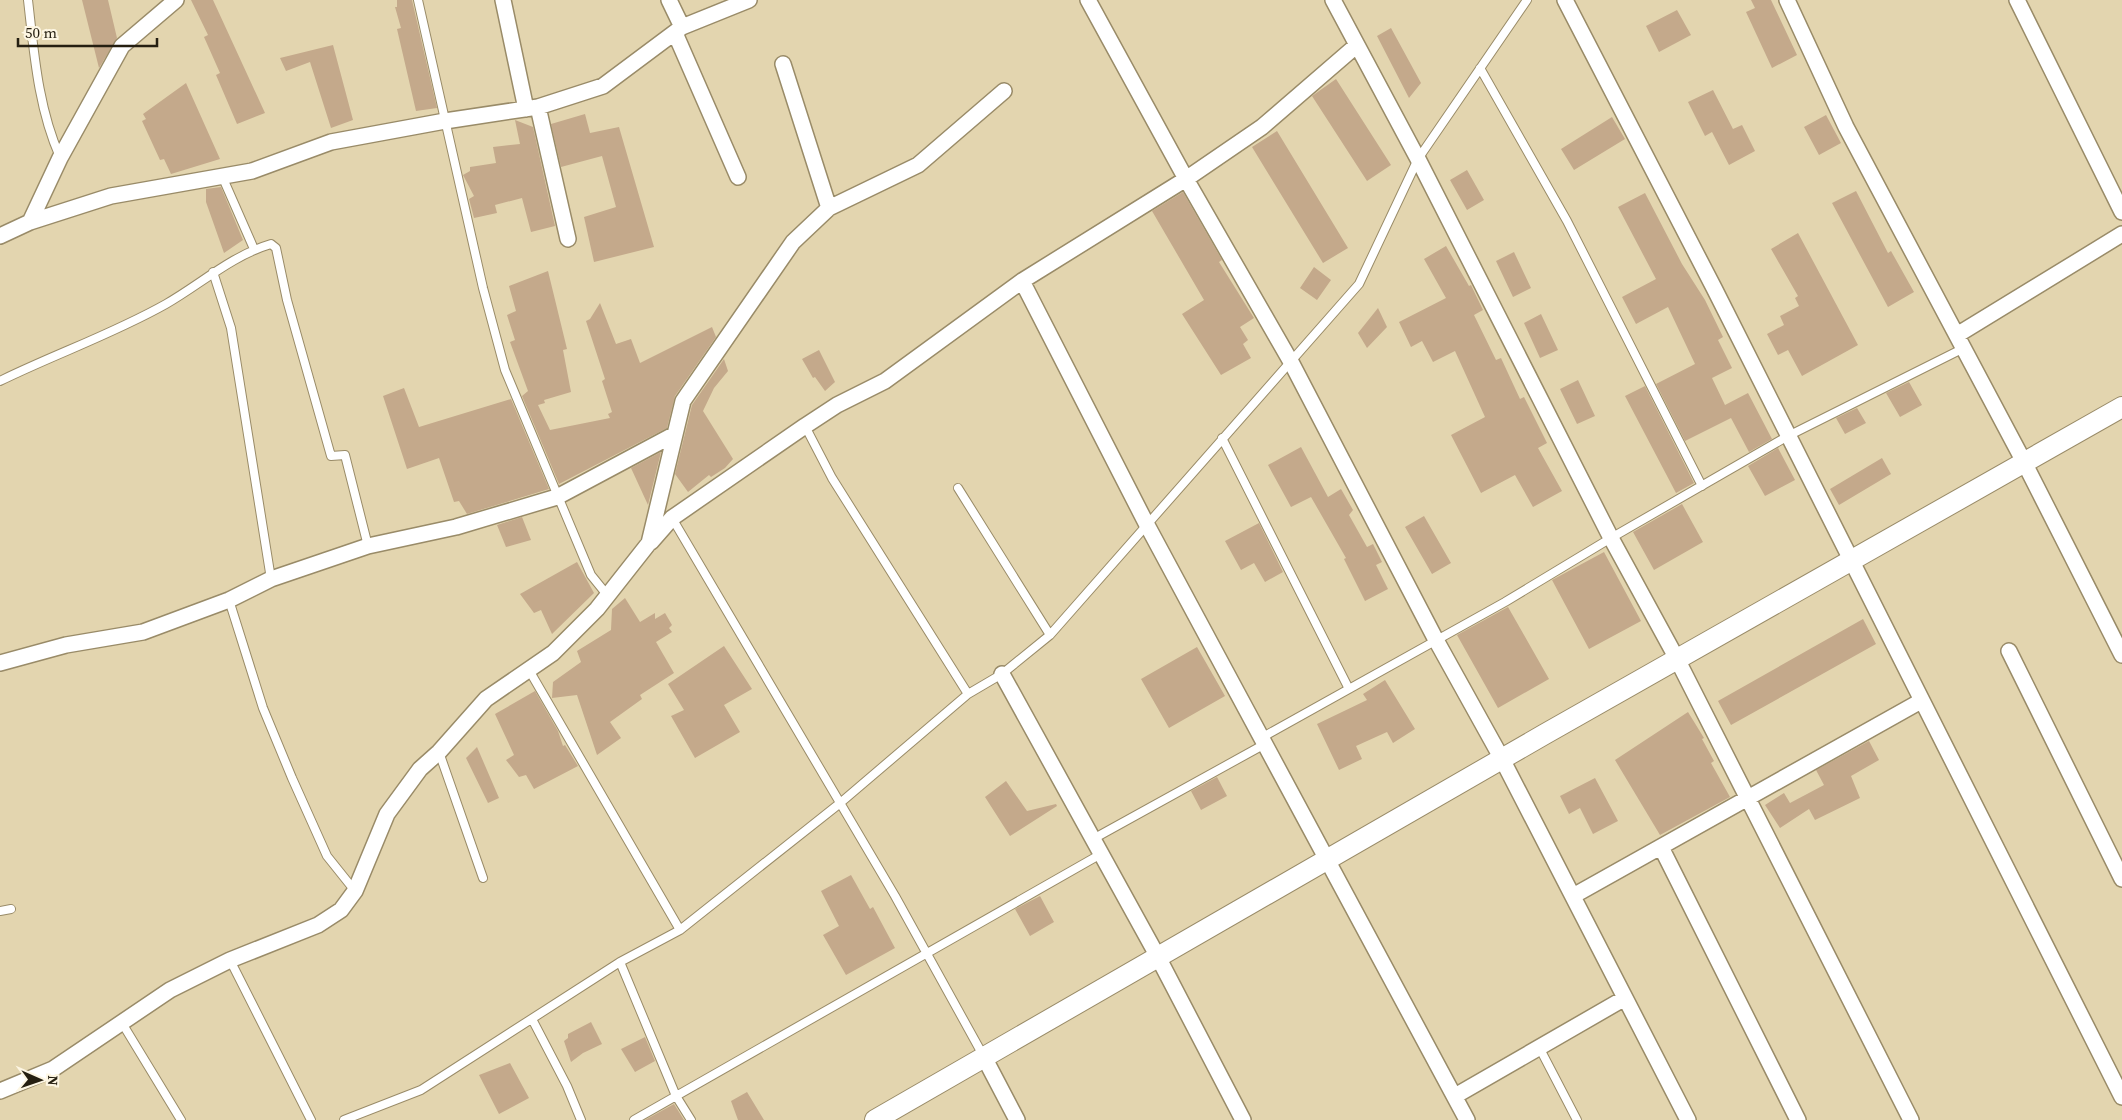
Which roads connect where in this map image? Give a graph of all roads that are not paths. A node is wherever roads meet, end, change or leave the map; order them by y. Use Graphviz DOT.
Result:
graph roads {
  1 [pos="28,0"];
  2 [pos="176,0"];
  3 [pos="418,0"];
  4 [pos="503,0"];
  5 [pos="669,0"];
  6 [pos="749,0"];
  7 [pos="1088,0"];
  8 [pos="1333,0"];
  9 [pos="1528,0"];
  10 [pos="1565,0"];
  11 [pos="1787,0"];
  12 [pos="2017,0"];
  13 [pos="678,30"];
  14 [pos="1356,45"];
  15 [pos="783,64"];
  16 [pos="1480,68"];
  17 [pos="1004,91"];
  18 [pos="532,108"];
  19 [pos="445,121"];
  20 [pos="60,158"];
  21 [pos="1418,159"];
  22 [pos="222,176"];
  23 [pos="738,177"];
  24 [pos="1186,179"];
  25 [pos="829,208"];
  26 [pos="2122,212"];
  27 [pos="30,222"];
  28 [pos="1,233"];
  29 [pos="2122,234"];
  30 [pos="568,239"];
  31 [pos="254,249"];
  32 [pos="213,272"];
  33 [pos="1022,280"];
  34 [pos="1960,342"];
  35 [pos="1291,362"];
  36 [pos="0,381"];
  37 [pos="2122,407"];
  38 [pos="805,426"];
  39 [pos="675,434"];
  40 [pos="1788,436"];
  41 [pos="1222,438"];
  42 [pos="2024,462"];
  43 [pos="1702,486"];
  44 [pos="958,488"];
  45 [pos="557,497"];
  46 [pos="672,518"];
  47 [pos="1147,525"];
  48 [pos="1611,538"];
  49 [pos="649,543"];
  50 [pos="368,546"];
  51 [pos="1850,561"];
  52 [pos="271,579"];
  53 [pos="608,596"];
  54 [pos="228,600"];
  55 [pos="1050,634"];
  56 [pos="1436,640"];
  57 [pos="2009,651"];
  58 [pos="2122,655"];
  59 [pos="1677,659"];
  60 [pos="0,662"];
  61 [pos="529,670"];
  62 [pos="1002,674"];
  63 [pos="1348,689"];
  64 [pos="968,694"];
  65 [pos="1921,701"];
  66 [pos="1263,741"];
  67 [pos="439,752"];
  68 [pos="1502,759"];
  69 [pos="1748,798"];
  70 [pos="839,804"];
  71 [pos="1093,839"];
  72 [pos="1661,847"];
  73 [pos="1101,854"];
  74 [pos="1328,860"];
  75 [pos="483,878"];
  76 [pos="2122,879"];
  77 [pos="355,891"];
  78 [pos="1573,896"];
  79 [pos="11,909"];
  80 [pos="0,911"];
  81 [pos="680,930"];
  82 [pos="926,953"];
  83 [pos="1158,957"];
  84 [pos="230,960"];
  85 [pos="620,962"];
  86 [pos="1625,998"];
  87 [pos="532,1019"];
  88 [pos="122,1023"];
  89 [pos="1539,1048"];
  90 [pos="984,1057"];
  91 [pos="0,1091"];
  92 [pos="676,1096"];
  93 [pos="1455,1096"];
  94 [pos="2122,1097"];
  95 [pos="181,1120"];
  96 [pos="311,1120"];
  97 [pos="344,1120"];
  98 [pos="581,1120"];
  99 [pos="634,1120"];
  100 [pos="691,1120"];
  101 [pos="875,1120"];
  102 [pos="1016,1120"];
  103 [pos="1243,1120"];
  104 [pos="1468,1120"];
  105 [pos="1577,1120"];
  106 [pos="1688,1120"];
  107 [pos="1798,1120"];
  108 [pos="1911,1120"];
  1 -- 20 [label="lane"];
  2 -- 20 [label="street"];
  3 -- 19 [label="lane"];
  4 -- 18 [label="street"];
  5 -- 13 [label="street"];
  6 -- 13 [label="street"];
  7 -- 24 [label="street"];
  8 -- 14 [label="street"];
  9 -- 16 [label="lane"];
  10 -- 40 [label="street"];
  11 -- 34 [label="street"];
  12 -- 26 [label="street"];
  13 -- 18 [label="street"];
  13 -- 23 [label="street"];
  14 -- 21 [label="street"];
  14 -- 24 [label="street"];
  15 -- 25 [label="street"];
  16 -- 21 [label="lane"];
  16 -- 43 [label="lane"];
  17 -- 25 [label="street"];
  18 -- 19 [label="street"];
  18 -- 30 [label="street"];
  19 -- 22 [label="street"];
  19 -- 45 [label="lane"];
  20 -- 27 [label="street"];
  21 -- 35 [label="lane"];
  21 -- 48 [label="street"];
  22 -- 27 [label="street"];
  22 -- 31 [label="lane"];
  24 -- 33 [label="street"];
  24 -- 35 [label="street"];
  25 -- 39 [label="street"];
  27 -- 28 [label="street"];
  29 -- 34 [label="street"];
  31 -- 32 [label="lane"];
  31 -- 50 [label="lane"];
  32 -- 36 [label="lane"];
  32 -- 52 [label="lane"];
  33 -- 38 [label="street"];
  33 -- 47 [label="street"];
  34 -- 40 [label="lane"];
  34 -- 42 [label="street"];
  35 -- 41 [label="lane"];
  35 -- 56 [label="street"];
  37 -- 42 [label="main road"];
  38 -- 46 [label="street"];
  38 -- 64 [label="lane"];
  39 -- 45 [label="street"];
  39 -- 49 [label="street"];
  40 -- 43 [label="lane"];
  40 -- 51 [label="street"];
  41 -- 47 [label="lane"];
  41 -- 63 [label="lane"];
  42 -- 51 [label="main road"];
  42 -- 58 [label="street"];
  43 -- 48 [label="lane"];
  44 -- 55 [label="lane"];
  45 -- 50 [label="street"];
  45 -- 53 [label="lane"];
  46 -- 49 [label="street"];
  46 -- 70 [label="lane"];
  47 -- 55 [label="lane"];
  47 -- 66 [label="street"];
  48 -- 56 [label="lane"];
  48 -- 59 [label="street"];
  49 -- 53 [label="street"];
  50 -- 52 [label="street"];
  51 -- 59 [label="main road"];
  51 -- 65 [label="street"];
  52 -- 54 [label="street"];
  53 -- 61 [label="street"];
  54 -- 60 [label="street"];
  54 -- 77 [label="lane"];
  55 -- 62 [label="lane"];
  56 -- 63 [label="lane"];
  56 -- 68 [label="street"];
  57 -- 76 [label="street"];
  59 -- 68 [label="main road"];
  59 -- 69 [label="street"];
  61 -- 67 [label="street"];
  61 -- 81 [label="lane"];
  62 -- 64 [label="lane"];
  62 -- 71 [label="street"];
  63 -- 66 [label="lane"];
  64 -- 70 [label="lane"];
  65 -- 69 [label="street"];
  65 -- 94 [label="street"];
  66 -- 71 [label="lane"];
  66 -- 74 [label="street"];
  67 -- 75 [label="lane"];
  67 -- 77 [label="street"];
  68 -- 74 [label="main road"];
  68 -- 78 [label="street"];
  69 -- 72 [label="street"];
  69 -- 108 [label="street"];
  70 -- 81 [label="lane"];
  70 -- 82 [label="lane"];
  71 -- 73 [label="street"];
  72 -- 78 [label="street"];
  72 -- 107 [label="street"];
  73 -- 82 [label="lane"];
  73 -- 83 [label="street"];
  74 -- 83 [label="main road"];
  74 -- 93 [label="street"];
  77 -- 84 [label="street"];
  78 -- 86 [label="street"];
  79 -- 80 [label="lane"];
  81 -- 85 [label="lane"];
  82 -- 90 [label="lane"];
  82 -- 92 [label="lane"];
  83 -- 90 [label="main road"];
  83 -- 103 [label="street"];
  84 -- 88 [label="street"];
  84 -- 96 [label="lane"];
  85 -- 87 [label="lane"];
  85 -- 92 [label="lane"];
  86 -- 89 [label="street"];
  86 -- 106 [label="street"];
  87 -- 97 [label="lane"];
  87 -- 98 [label="lane"];
  88 -- 91 [label="street"];
  88 -- 95 [label="lane"];
  89 -- 93 [label="street"];
  89 -- 105 [label="lane"];
  90 -- 101 [label="main road"];
  90 -- 102 [label="street"];
  92 -- 99 [label="lane"];
  92 -- 100 [label="lane"];
  93 -- 104 [label="street"];
}
